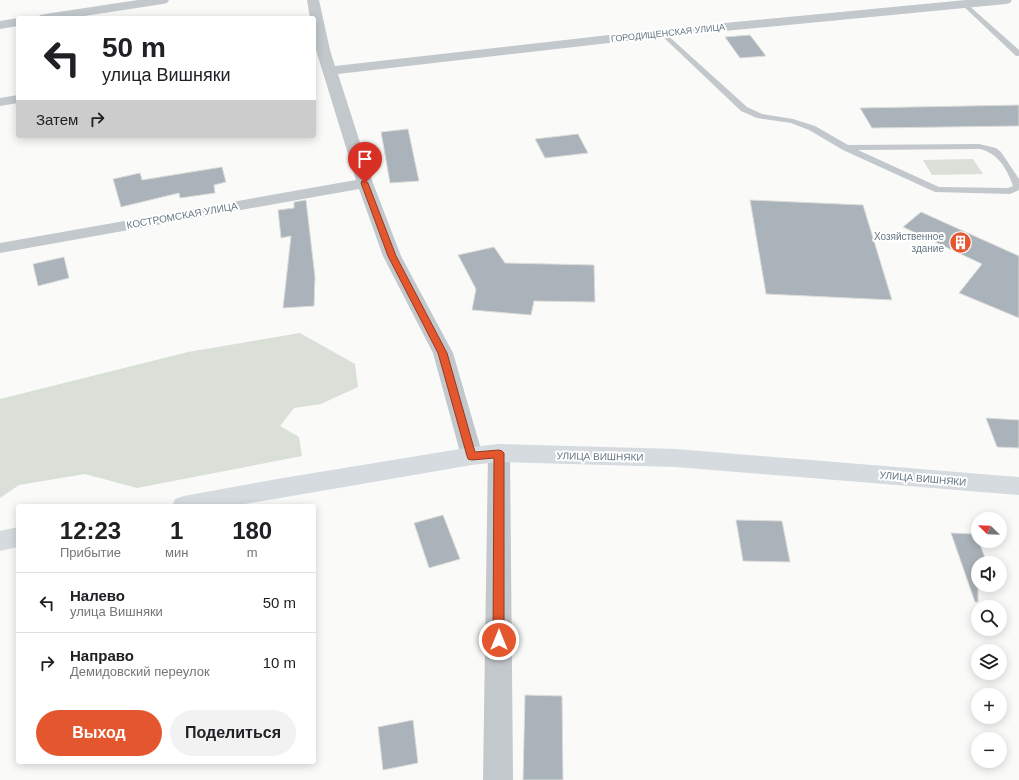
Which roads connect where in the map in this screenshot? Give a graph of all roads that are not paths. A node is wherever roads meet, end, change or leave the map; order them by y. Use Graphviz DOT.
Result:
graph roads {
  1 [pos="163,0"];
  2 [pos="313,0"];
  3 [pos="1006,0"];
  4 [pos="984,1"];
  5 [pos="964,4"];
  6 [pos="58,16"];
  7 [pos="315,16"];
  8 [pos="16,22"];
  9 [pos="0,25"];
  10 [pos="316,26"];
  11 [pos="662,33"];
  12 [pos="319,51"];
  13 [pos="1019,54"];
  14 [pos="330,71"];
  15 [pos="16,99"];
  16 [pos="0,102"];
  17 [pos="846,148"];
  18 [pos="365,183"];
  19 [pos="0,248"];
  20 [pos="499,453"];
  21 [pos="472,456"];
  22 [pos="1019,486"];
  23 [pos="194,504"];
  24 [pos="16,538"];
  25 [pos="0,541"];
  26 [pos="498,780"];
  1 -- 6 [label="street"];
  2 -- 7 [label="street"];
  3 -- 4 [label="street, ГОРОДИЩЕНСКАЯ УЛИЦА"];
  4 -- 5 [label="street, ГОРОДИЩЕНСКАЯ УЛИЦА"];
  5 -- 11 [label="street, ГОРОДИЩЕНСКАЯ УЛИЦА"];
  5 -- 13 [label="lane"];
  8 -- 9 [label="street"];
  10 -- 12 [label="street"];
  11 -- 14 [label="street, ГОРОДИЩЕНСКАЯ УЛИЦА"];
  11 -- 17 [label="lane"];
  12 -- 14 [label="street"];
  14 -- 18 [label="street"];
  15 -- 16 [label="street"];
  17 -- 17 [label="lane"];
  18 -- 19 [label="street, КОСТРОМСКАЯ УЛИЦА"];
  18 -- 21 [label="street"];
  20 -- 21 [label="street, УЛИЦА ВИШНЯКИ"];
  20 -- 22 [label="street, УЛИЦА ВИШНЯКИ"];
  20 -- 26 [label="street"];
  21 -- 23 [label="street, УЛИЦА ВИШНЯКИ"];
  24 -- 25 [label="street"];
}
